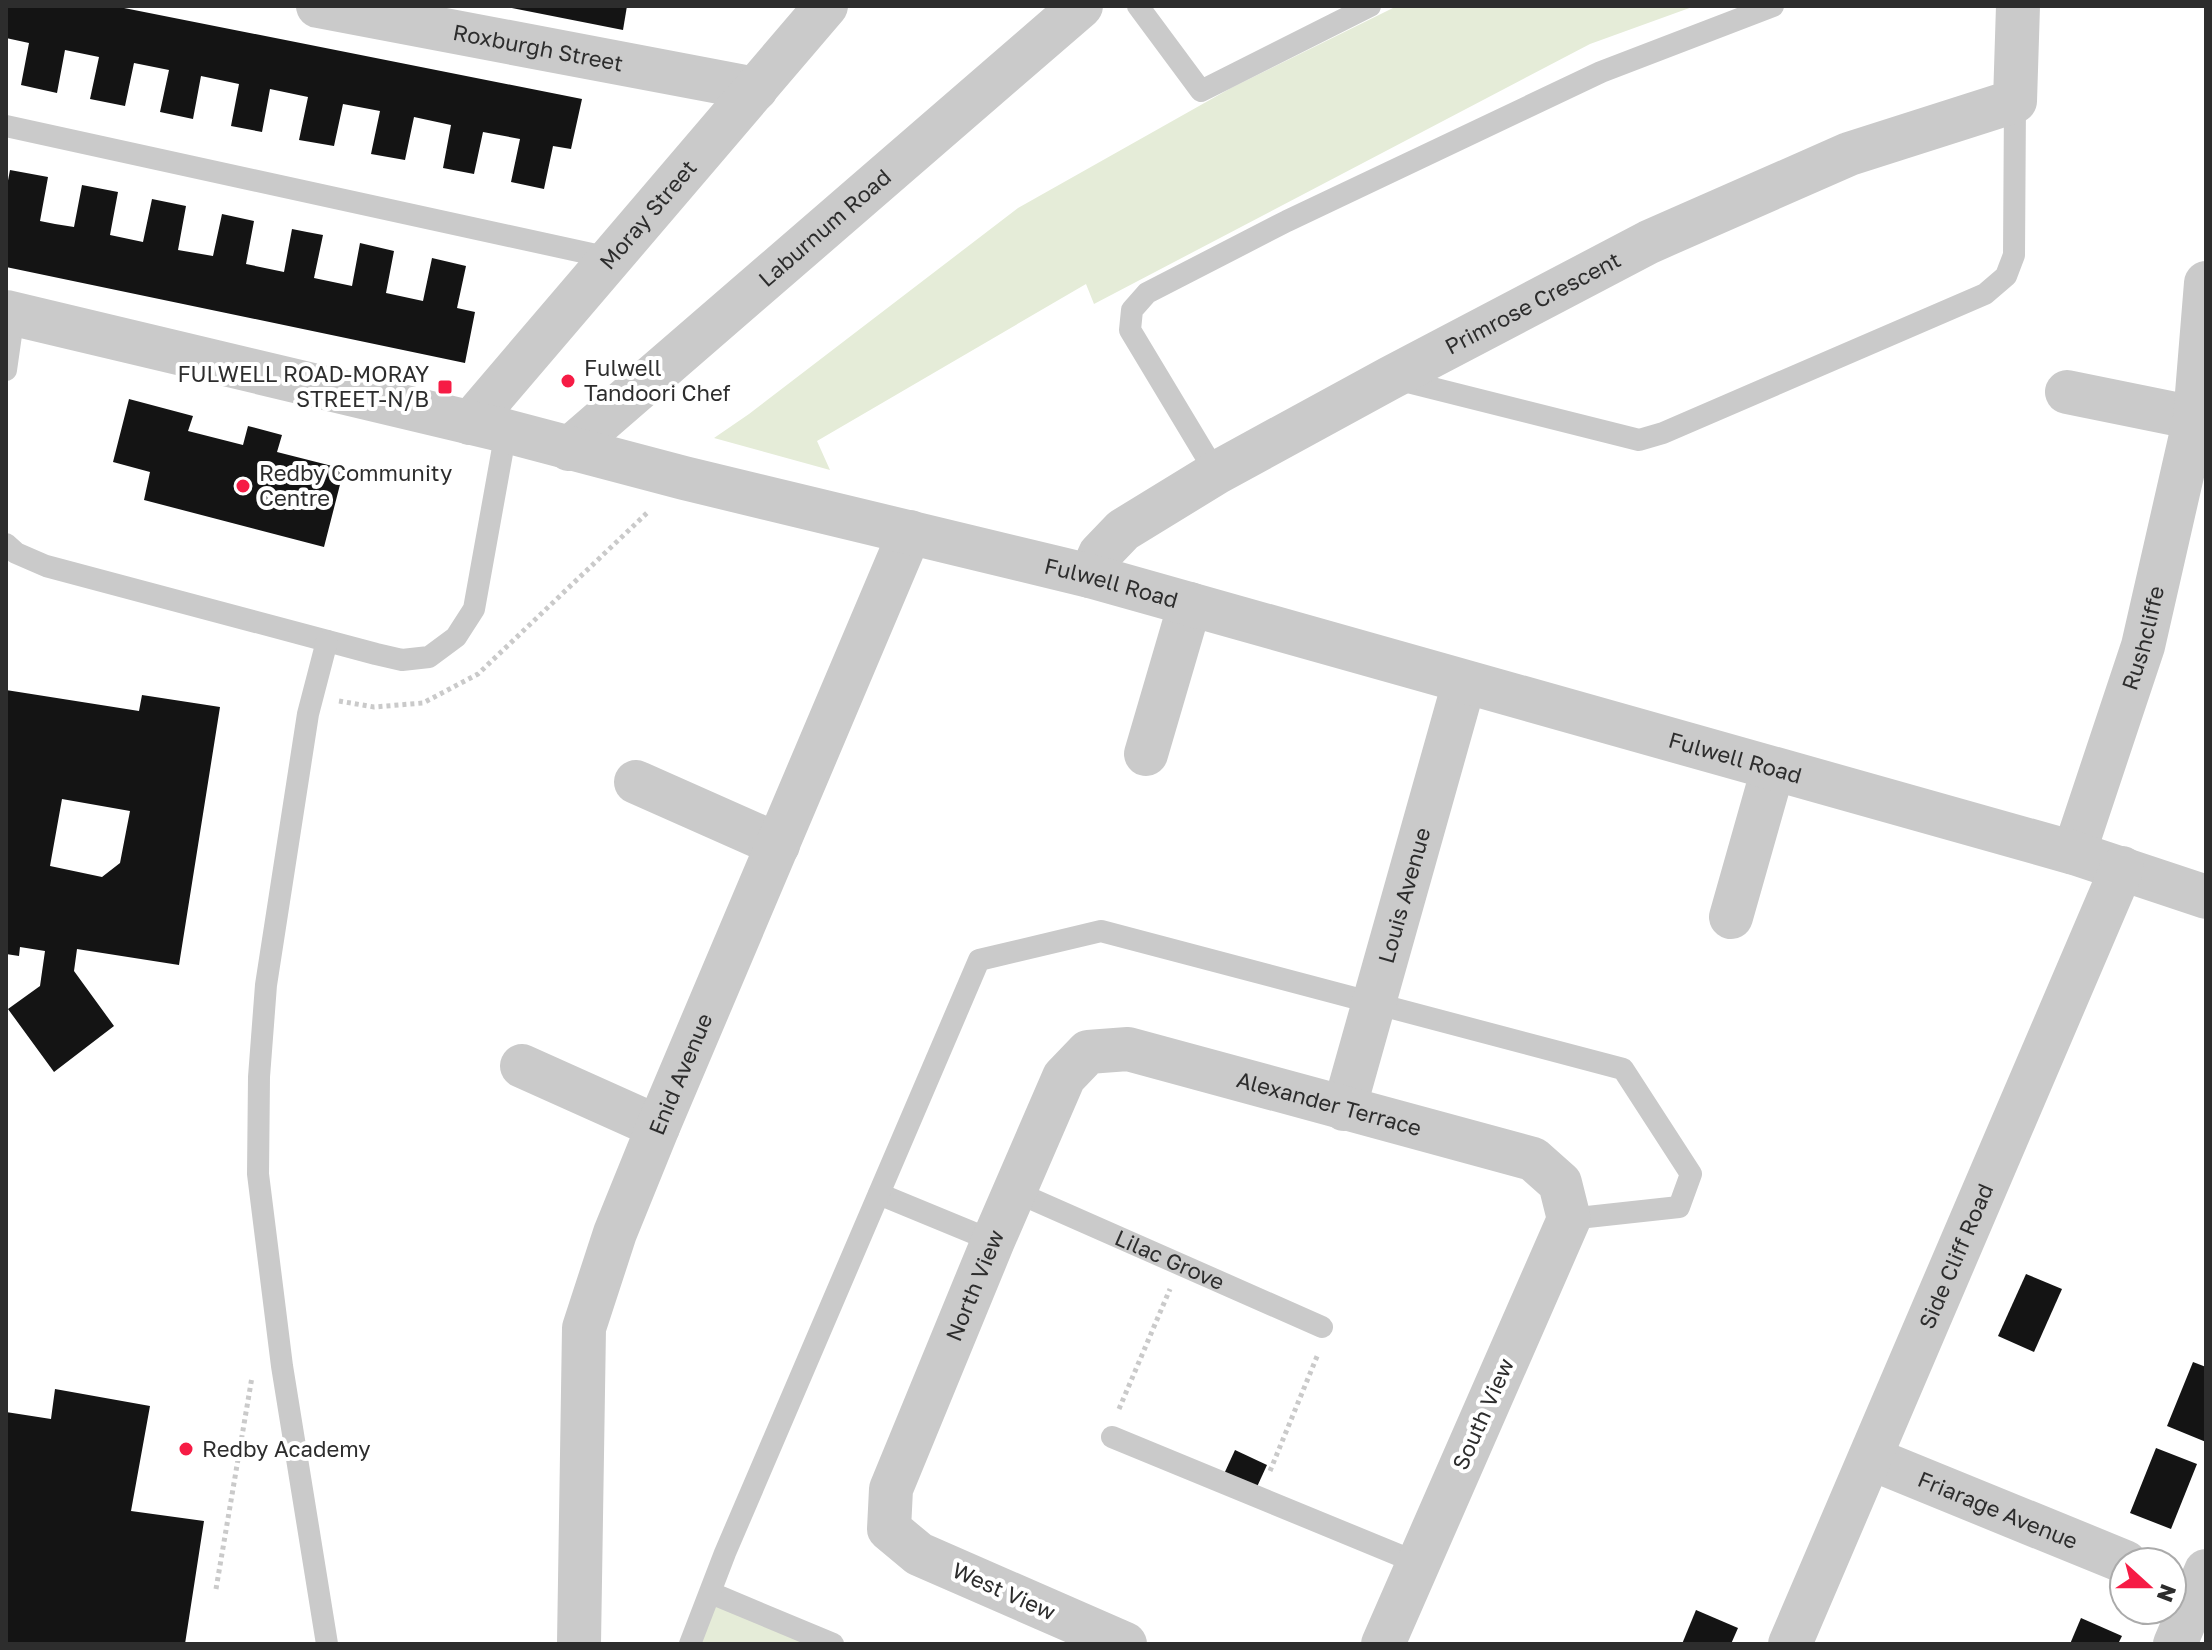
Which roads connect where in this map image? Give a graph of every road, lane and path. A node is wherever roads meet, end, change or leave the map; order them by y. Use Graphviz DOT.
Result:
graph roads {
  1 [pos="318,6"];
  2 [pos="826,6"];
  3 [pos="1081,6"];
  4 [pos="1138,6"];
  5 [pos="1370,6"];
  6 [pos="1773,6"];
  7 [pos="2018,6"];
  8 [pos="756,89"];
  9 [pos="2015,101"];
  10 [pos="6,126"];
  11 [pos="610,258"];
  12 [pos="2206,283"];
  13 [pos="10,313"];
  14 [pos="6,370"];
  15 [pos="1390,378"];
  16 [pos="2067,392"];
  17 [pos="2195,418"];
  18 [pos="488,427"];
  19 [pos="569,449"];
  20 [pos="1216,473"];
  21 [pos="684,478"];
  22 [pos="910,532"];
  23 [pos="6,544"];
  24 [pos="1090,576"];
  25 [pos="1190,604"];
  26 [pos="327,641"];
  27 [pos="1464,683"];
  28 [pos="312,697"];
  29 [pos="1146,754"];
  30 [pos="1773,769"];
  31 [pos="636,782"];
  32 [pos="778,845"];
  33 [pos="2074,853"];
  34 [pos="2122,868"];
  35 [pos="2206,897"];
  36 [pos="1731,917"];
  37 [pos="1375,1004"];
  38 [pos="1088,1052"];
  39 [pos="522,1066"];
  40 [pos="1344,1109"];
  41 [pos="658,1127"];
  42 [pos="1016,1192"];
  43 [pos="879,1194"];
  44 [pos="1564,1201"];
  45 [pos="993,1241"];
  46 [pos="1181,1264"];
  47 [pos="1322,1327"];
  48 [pos="282,1366"];
  49 [pos="1112,1437"];
  50 [pos="1870,1458"];
  51 [pos="1260,1497"];
  52 [pos="889,1529"];
  53 [pos="2108,1555"];
  54 [pos="1418,1563"];
  55 [pos="2195,1585"];
  56 [pos="216,1589"];
  57 [pos="711,1593"];
  58 [pos="325,1644"];
  59 [pos="579,1644"];
  60 [pos="690,1644"];
  61 [pos="833,1644"];
  62 [pos="1125,1644"];
  63 [pos="1383,1644"];
  64 [pos="1790,1644"];
  65 [pos="2175,1644"];
  1 -- 8 [label="street, Roxburgh Street"];
  2 -- 8 [label="street, Moray Street"];
  3 -- 19 [label="street, Laburnum Road"];
  4 -- 5 [label="lane"];
  6 -- 20 [label="lane"];
  7 -- 9 [label="street"];
  8 -- 11 [label="street, Moray Street"];
  9 -- 15 [label="street, Primrose Crescent"];
  9 -- 15 [label="lane"];
  10 -- 11 [label="lane"];
  11 -- 18 [label="street, Moray Street"];
  12 -- 17 [label="street, Rushcliffe"];
  13 -- 14 [label="lane"];
  13 -- 18 [label="street, Fulwell Road"];
  15 -- 20 [label="street, Primrose Crescent"];
  16 -- 17 [label="street"];
  17 -- 33 [label="street, Rushcliffe"];
  18 -- 19 [label="street, Fulwell Road"];
  18 -- 26 [label="lane"];
  19 -- 21 [label="street, Fulwell Road"];
  20 -- 24 [label="street, Primrose Crescent"];
  21 -- 22 [label="street, Fulwell Road"];
  21 -- 28 [label="path"];
  22 -- 24 [label="street, Fulwell Road"];
  22 -- 32 [label="street, Enid Avenue"];
  23 -- 26 [label="lane"];
  24 -- 25 [label="street, Fulwell Road"];
  25 -- 27 [label="street, Fulwell Road"];
  25 -- 29 [label="street"];
  26 -- 28 [label="lane"];
  27 -- 30 [label="street, Fulwell Road"];
  27 -- 37 [label="street, Louis Avenue"];
  28 -- 48 [label="lane"];
  30 -- 33 [label="street, Fulwell Road"];
  30 -- 36 [label="street"];
  31 -- 32 [label="street"];
  32 -- 41 [label="street, Enid Avenue"];
  33 -- 34 [label="street, Fulwell Road"];
  34 -- 35 [label="street, Fulwell Road"];
  34 -- 50 [label="street, Side Cliff Road"];
  37 -- 40 [label="street, Louis Avenue"];
  37 -- 43 [label="lane"];
  37 -- 44 [label="lane"];
  38 -- 40 [label="street, Alexander Terrace"];
  38 -- 42 [label="street, North View"];
  39 -- 41 [label="street"];
  40 -- 44 [label="street, Alexander Terrace"];
  41 -- 59 [label="street, Enid Avenue"];
  42 -- 45 [label="street, North View"];
  42 -- 46 [label="lane, Lilac Grove"];
  43 -- 45 [label="lane"];
  43 -- 57 [label="lane"];
  44 -- 54 [label="street, South View"];
  45 -- 52 [label="street, North View"];
  46 -- 47 [label="lane, Lilac Grove"];
  46 -- 49 [label="path"];
  47 -- 51 [label="path"];
  48 -- 56 [label="path"];
  48 -- 58 [label="lane"];
  49 -- 51 [label="lane"];
  50 -- 53 [label="street, Friarage Avenue"];
  50 -- 64 [label="street, Side Cliff Road"];
  51 -- 54 [label="lane"];
  52 -- 62 [label="street, West View"];
  54 -- 63 [label="street, South View"];
  55 -- 65 [label="street"];
  57 -- 60 [label="lane"];
  57 -- 61 [label="lane"];
}
